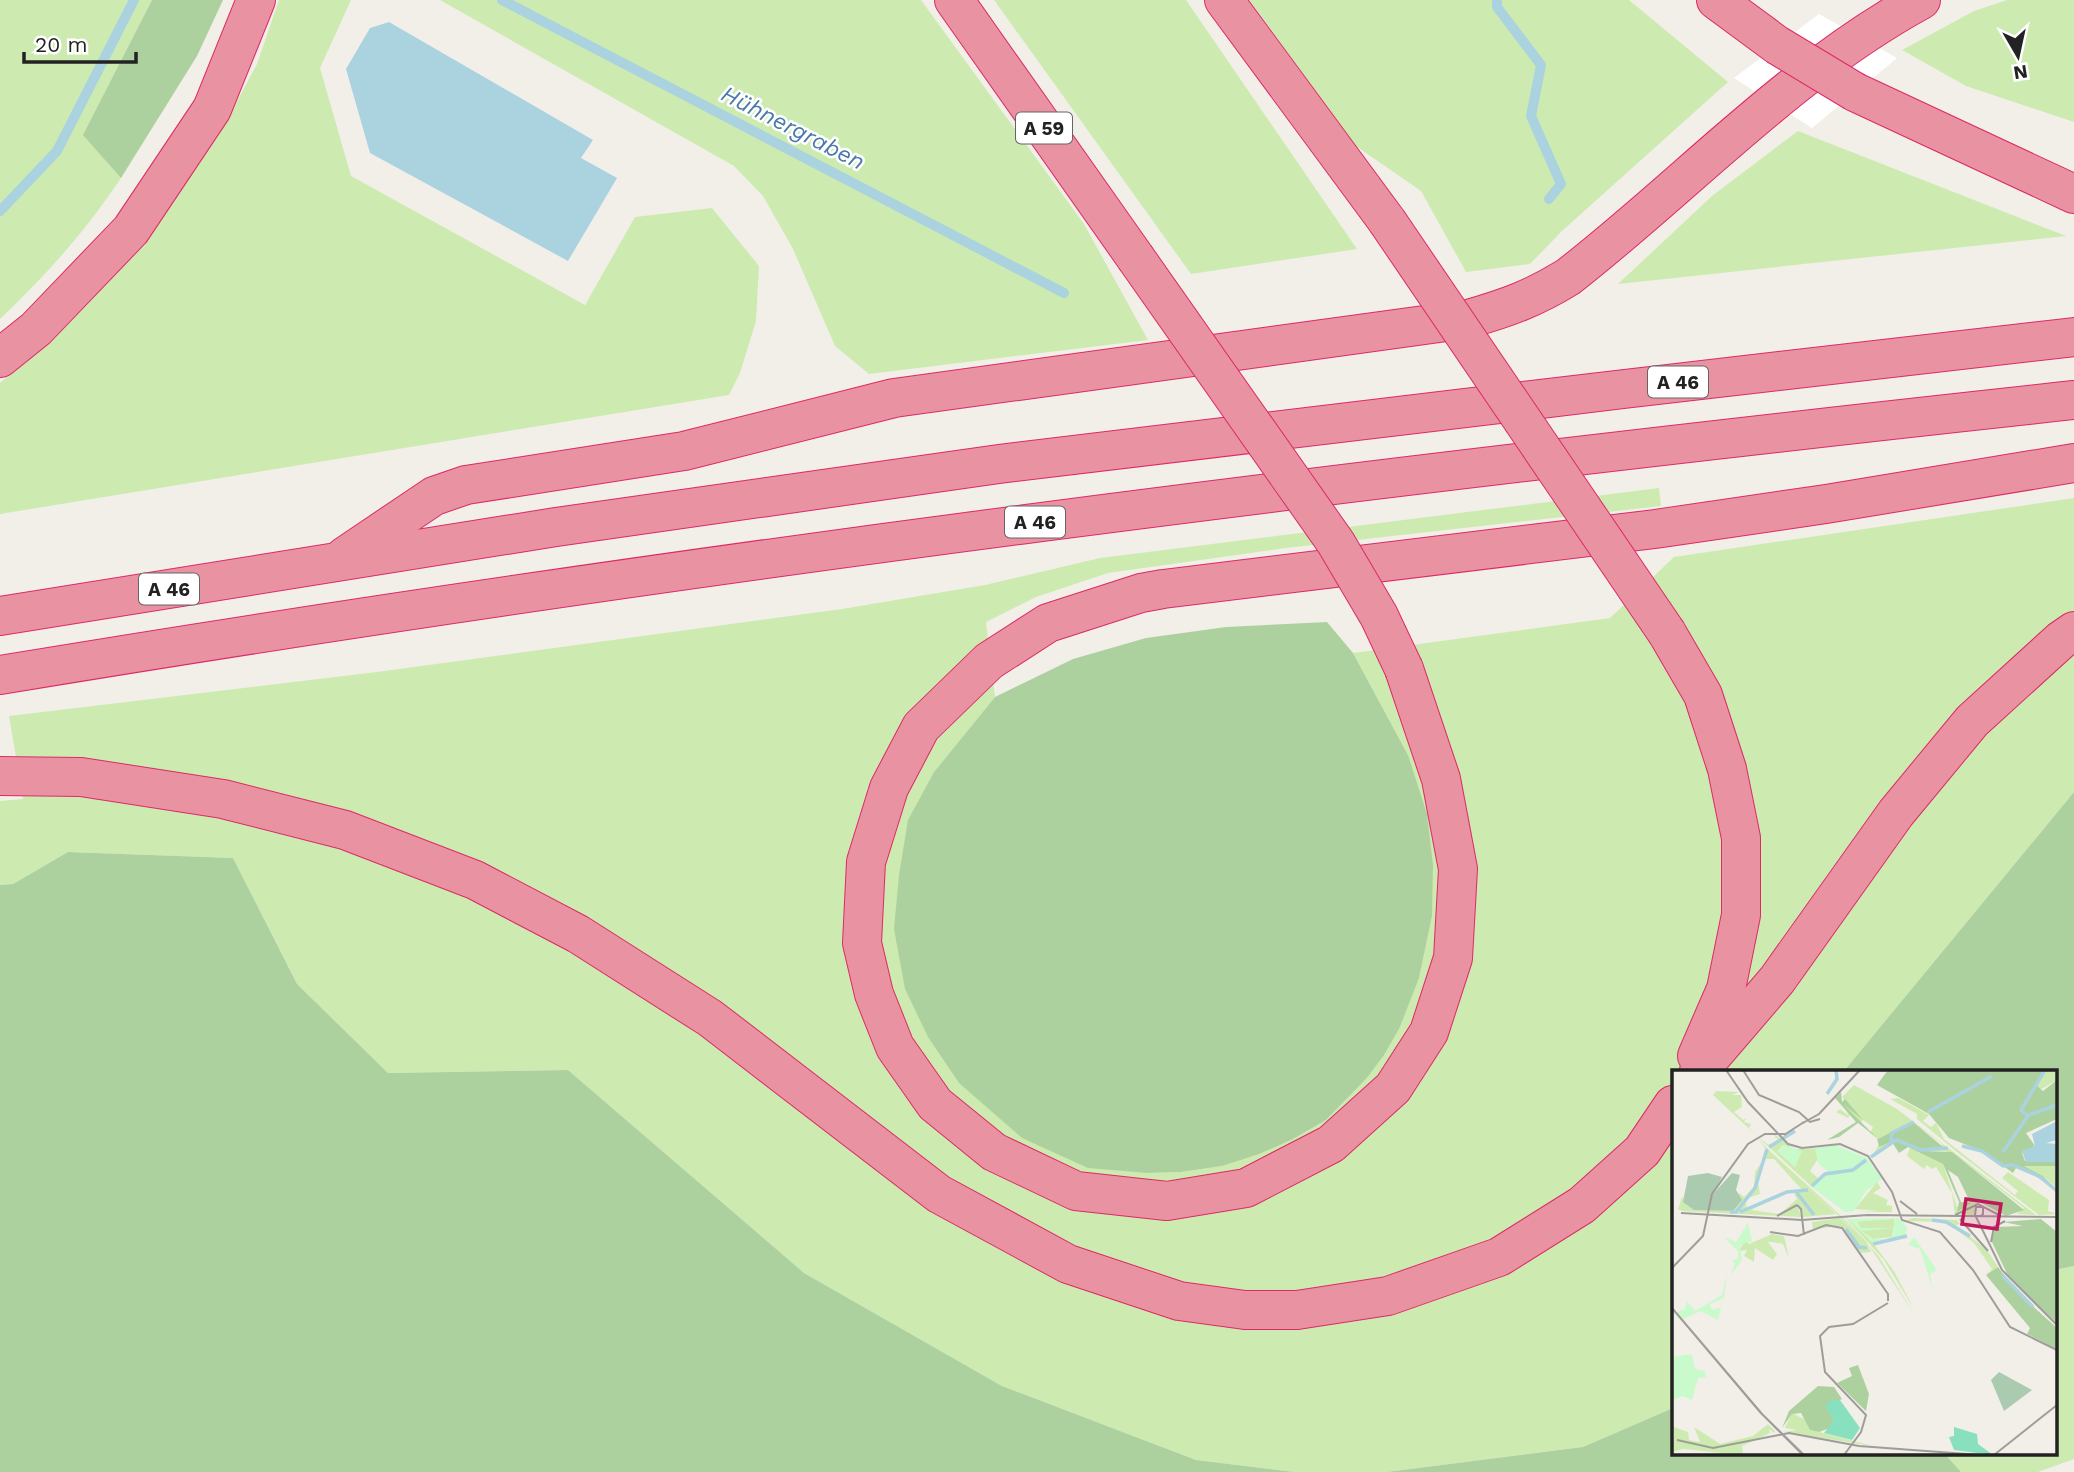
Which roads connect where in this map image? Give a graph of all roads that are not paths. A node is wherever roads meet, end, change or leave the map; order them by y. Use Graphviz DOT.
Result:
graph roads {
  1 [pos="256,0"];
  2 [pos="954,0"];
  3 [pos="1224,0"];
  4 [pos="1716,0"];
  5 [pos="1921,0"];
  6 [pos="1937,130"];
  7 [pos="2074,165"];
  8 [pos="2074,194"];
  9 [pos="2074,337"];
  10 [pos="0,358"];
  11 [pos="2074,400"];
  12 [pos="2074,463"];
  13 [pos="338,562"];
  14 [pos="0,616"];
  15 [pos="2074,631"];
  16 [pos="0,675"];
  17 [pos="0,776"];
  18 [pos="1691,1070"];
  19 [pos="1700,1070"];
  20 [pos="1672,1106"];
  1 -- 10 [label="highway"];
  2 -- 12 [label="highway, A 59, bridge"];
  3 -- 18 [label="highway, bridge"];
  4 -- 6 [label="highway, bridge"];
  5 -- 13 [label="highway"];
  6 -- 7 [label="highway"];
  6 -- 8 [label="highway"];
  9 -- 13 [label="highway, A 46"];
  11 -- 16 [label="highway, A 46"];
  13 -- 14 [label="highway, A 46"];
  15 -- 19 [label="highway"];
  17 -- 20 [label="highway"];
}
